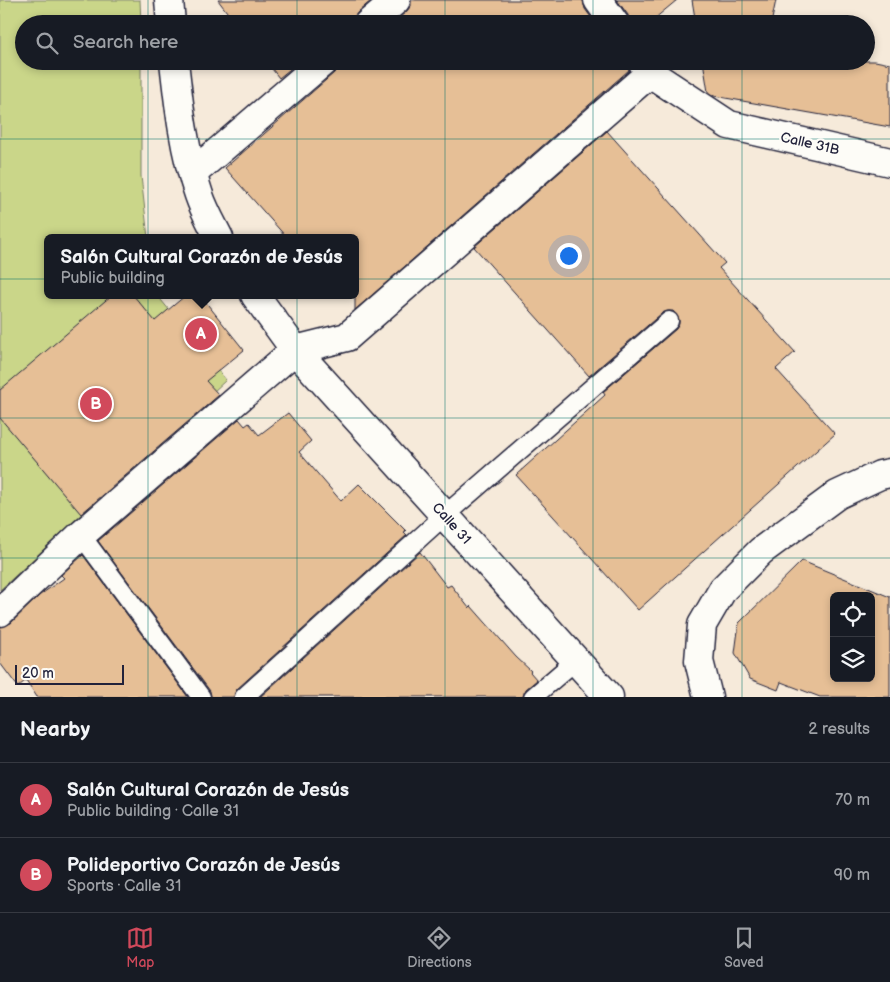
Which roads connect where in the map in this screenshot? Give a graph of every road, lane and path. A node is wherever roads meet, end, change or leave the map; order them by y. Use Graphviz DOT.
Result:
graph roads {
  1 [pos="169,0"];
  2 [pos="396,0"];
  3 [pos="598,0"];
  4 [pos="170,15"];
  5 [pos="378,15"];
  6 [pos="609,15"];
  7 [pos="175,70"];
  8 [pos="313,70"];
  9 [pos="643,70"];
  10 [pos="650,70"];
  11 [pos="890,162"];
  12 [pos="193,173"];
  13 [pos="217,234"];
  14 [pos="257,299"];
  15 [pos="669,320"];
  16 [pos="295,350"];
  17 [pos="885,474"];
  18 [pos="445,515"];
  19 [pos="81,535"];
  20 [pos="0,612"];
  21 [pos="575,661"];
  22 [pos="201,697"];
  23 [pos="244,697"];
  24 [pos="533,697"];
  25 [pos="609,697"];
  26 [pos="708,697"];
  1 -- 4 [label="street"];
  2 -- 5 [label="street"];
  3 -- 6 [label="street"];
  7 -- 12 [label="street"];
  8 -- 12 [label="street"];
  9 -- 16 [label="street"];
  10 -- 11 [label="street, Calle 31B"];
  12 -- 13 [label="street"];
  14 -- 16 [label="street, Calle 31"];
  15 -- 18 [label="lane"];
  16 -- 18 [label="street, Calle 31"];
  16 -- 19 [label="street"];
  17 -- 26 [label="street"];
  18 -- 21 [label="street, Calle 31"];
  18 -- 23 [label="lane"];
  19 -- 20 [label="street"];
  19 -- 22 [label="lane"];
  21 -- 24 [label="lane"];
  21 -- 25 [label="street, Calle 31"];
}
